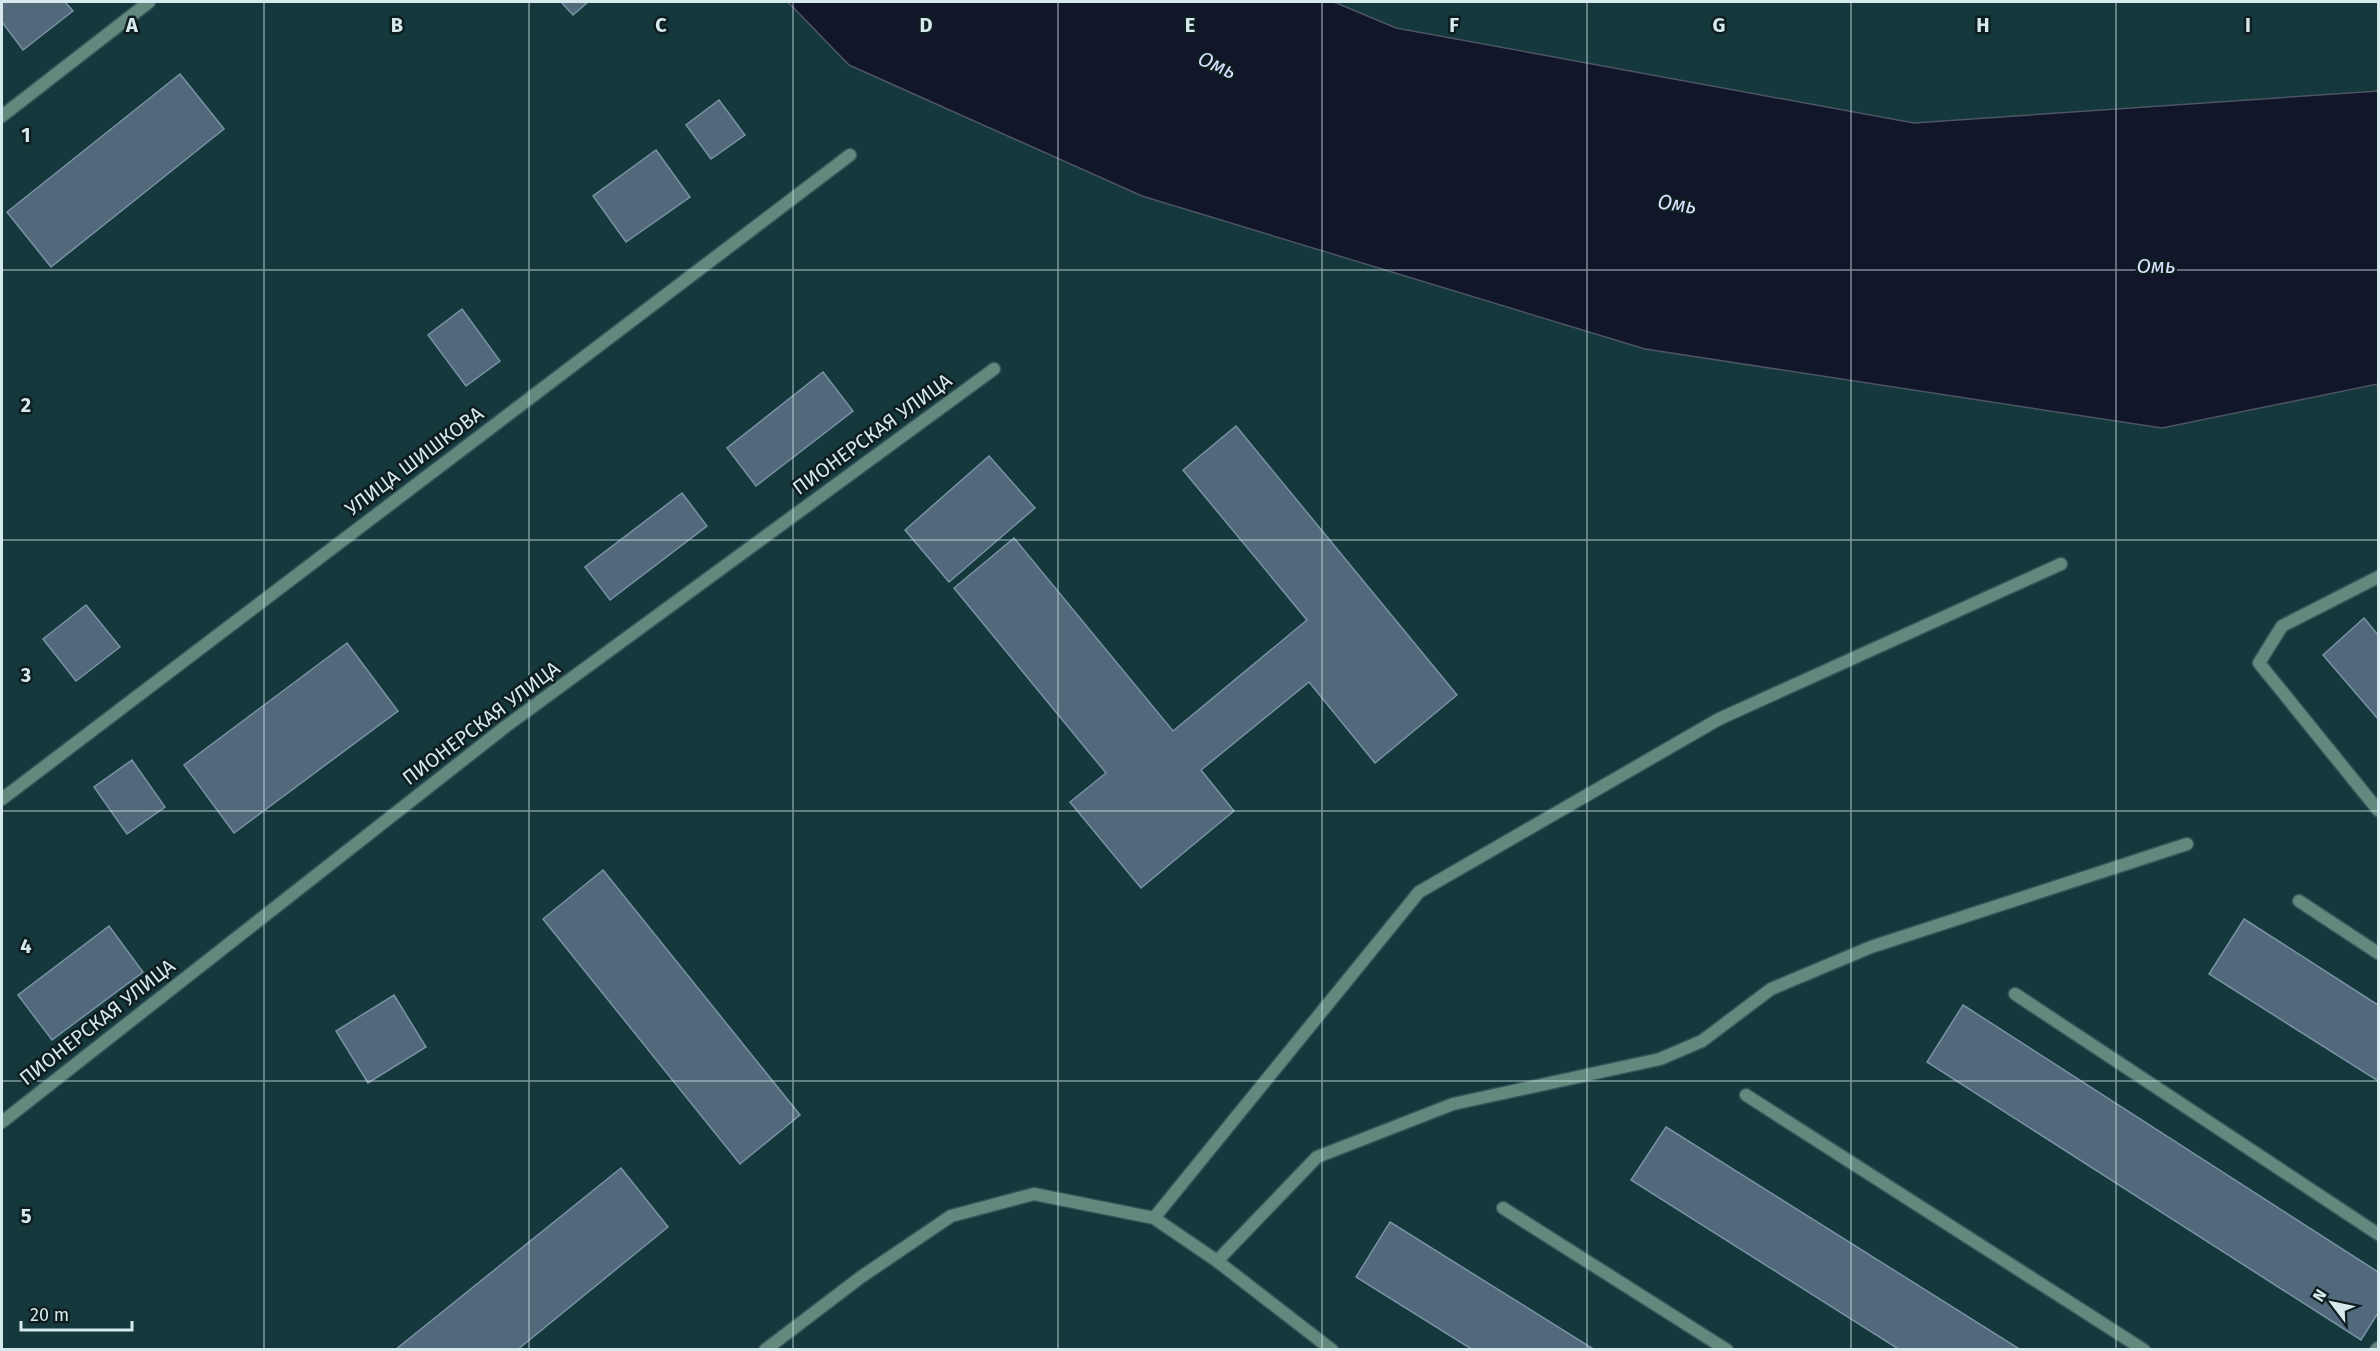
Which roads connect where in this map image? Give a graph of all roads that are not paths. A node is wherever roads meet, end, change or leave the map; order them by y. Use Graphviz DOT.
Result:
graph roads {
  1 [pos="149,2"];
  2 [pos="2,116"];
  3 [pos="850,155"];
  4 [pos="994,369"];
  5 [pos="2061,564"];
  6 [pos="2379,577"];
  7 [pos="2,799"];
  8 [pos="2379,810"];
  9 [pos="2187,844"];
  10 [pos="2299,901"];
  11 [pos="2379,953"];
  12 [pos="2015,994"];
  13 [pos="1746,1095"];
  14 [pos="2,1122"];
  15 [pos="1503,1208"];
  16 [pos="1154,1218"];
  17 [pos="2379,1234"];
  18 [pos="1217,1261"];
  19 [pos="765,1350"];
  20 [pos="1332,1350"];
  21 [pos="1727,1350"];
  22 [pos="2144,1350"];
  1 -- 2 [label="street"];
  3 -- 7 [label="street, УЛИЦА ШИШКОВА"];
  4 -- 14 [label="street, ПИОНЕРСКАЯ УЛИЦА"];
  5 -- 16 [label="street"];
  6 -- 8 [label="street"];
  9 -- 18 [label="street"];
  10 -- 11 [label="street"];
  12 -- 17 [label="street"];
  13 -- 22 [label="street"];
  15 -- 21 [label="street"];
  16 -- 18 [label="street"];
  16 -- 19 [label="street"];
  18 -- 20 [label="street"];
}
